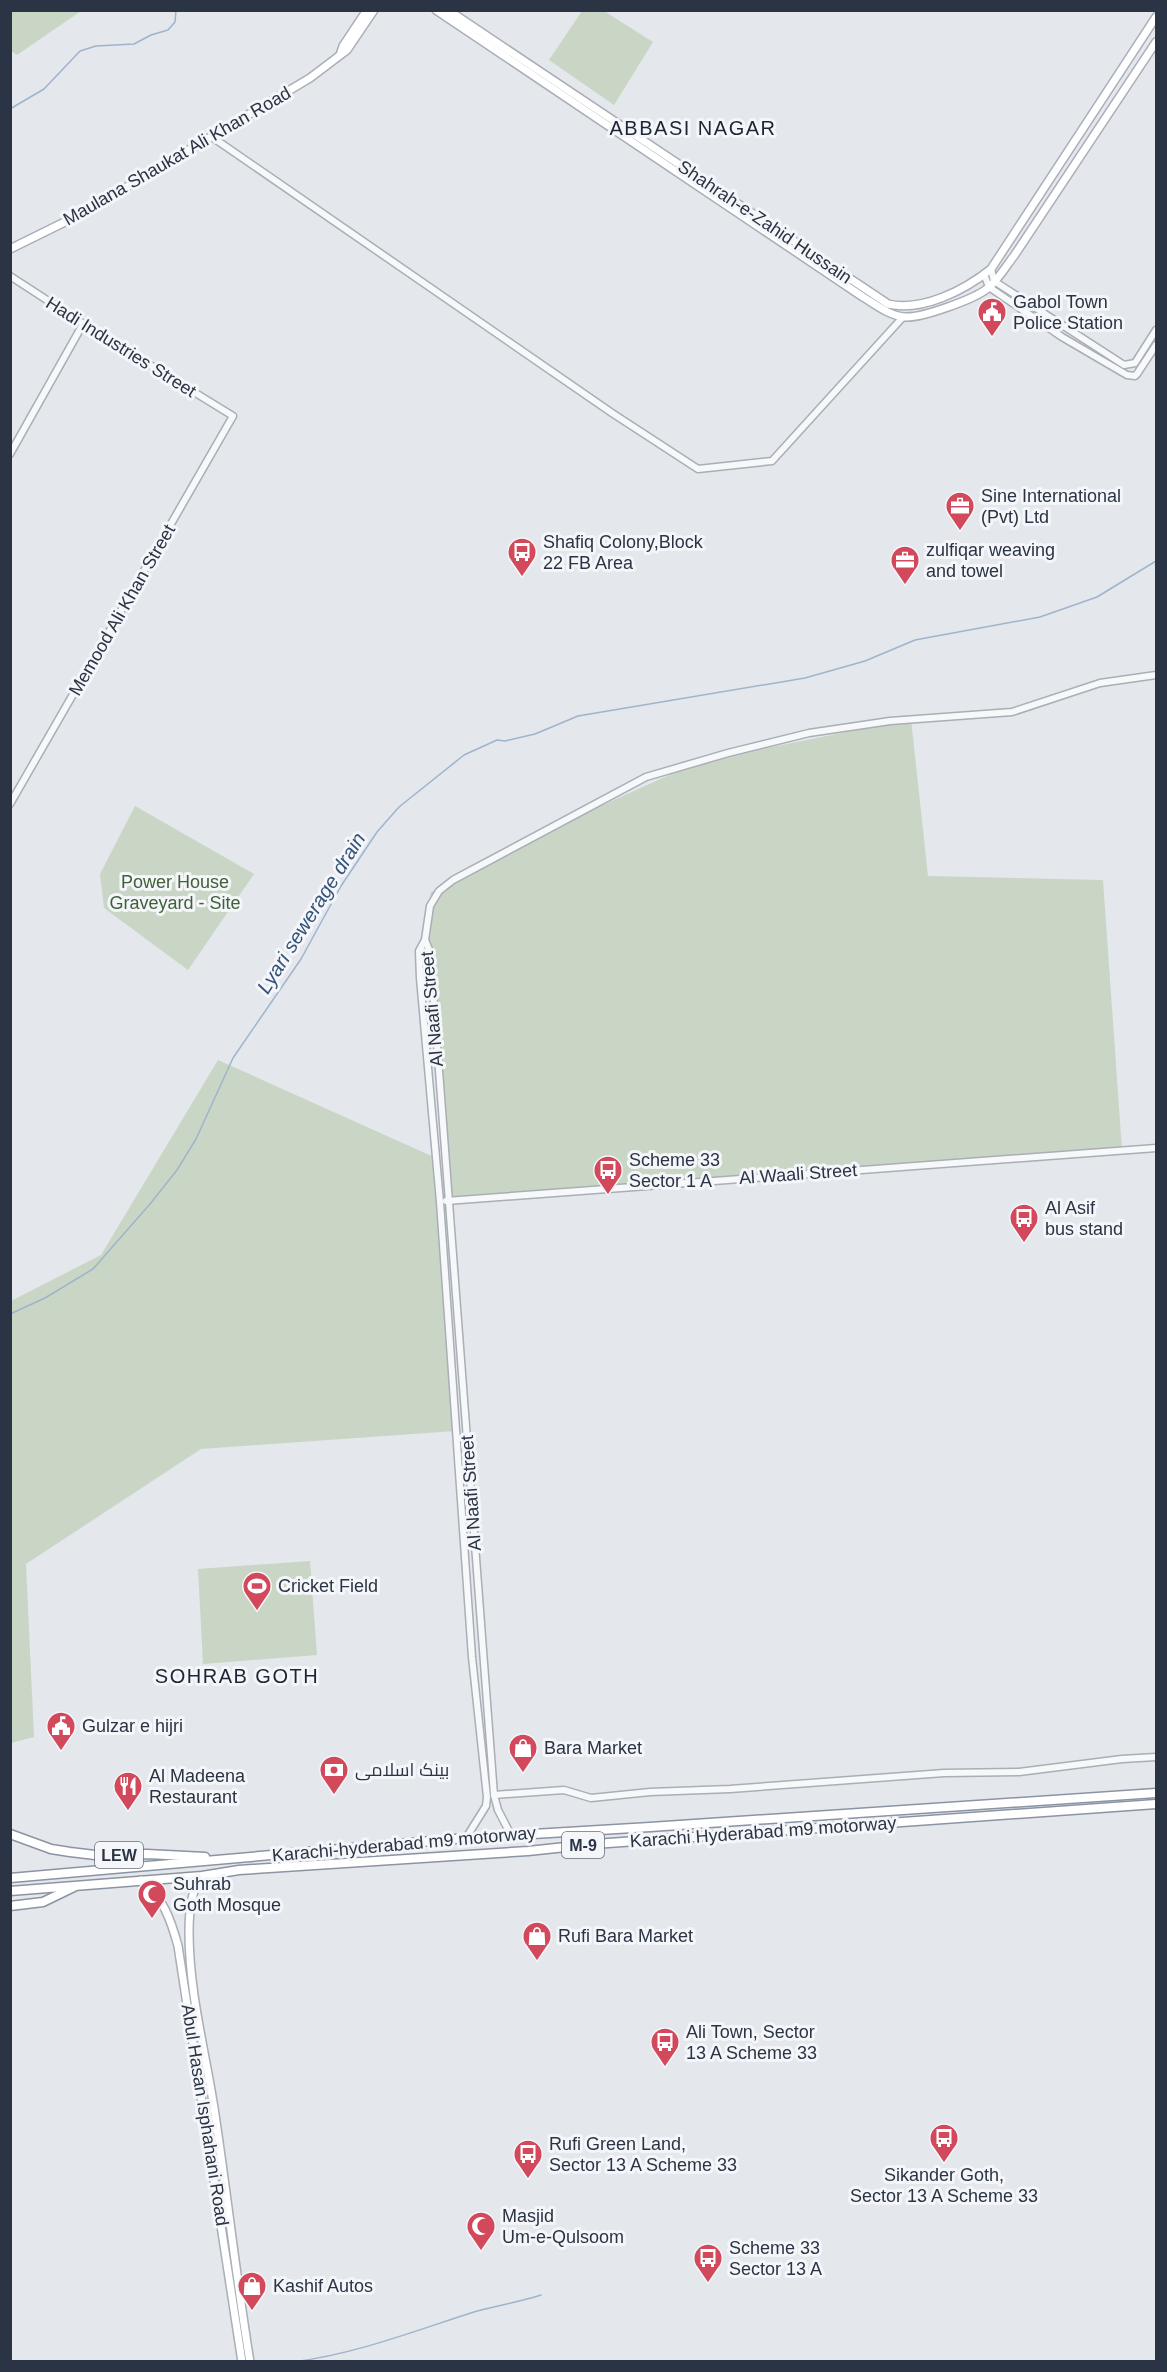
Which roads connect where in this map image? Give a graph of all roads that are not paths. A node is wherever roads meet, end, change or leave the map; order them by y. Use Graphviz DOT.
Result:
graph roads {
  1 [pos="367,10"];
  2 [pos="374,10"];
  3 [pos="436,10"];
  4 [pos="448,10"];
  5 [pos="1156,17"];
  6 [pos="1156,42"];
  7 [pos="340,56"];
  8 [pos="212,137"];
  9 [pos="10,249"];
  10 [pos="991,269"];
  11 [pos="984,274"];
  12 [pos="10,276"];
  13 [pos="992,284"];
  14 [pos="903,317"];
  15 [pos="82,324"];
  16 [pos="1156,330"];
  17 [pos="1156,345"];
  18 [pos="233,416"];
  19 [pos="10,454"];
  20 [pos="1156,675"];
  21 [pos="10,804"];
  22 [pos="425,940"];
  23 [pos="1156,1148"];
  24 [pos="449,1201"];
  25 [pos="440,1202"];
  26 [pos="1156,1757"];
  27 [pos="1156,1793"];
  28 [pos="494,1795"];
  29 [pos="1156,1804"];
  30 [pos="10,1834"];
  31 [pos="511,1835"];
  32 [pos="466,1838"];
  33 [pos="231,1859"];
  34 [pos="202,1876"];
  35 [pos="10,1878"];
  36 [pos="141,1880"];
  37 [pos="80,1885"];
  38 [pos="10,1891"];
  39 [pos="10,1906"];
  40 [pos="189,1928"];
  41 [pos="174,1930"];
  42 [pos="242,2361"];
  43 [pos="250,2361"];
  1 -- 7 [label="main road, Maulana Shaukat Ali Khan Road"];
  2 -- 7 [label="main road, Maulana Shaukat Ali Khan Road"];
  3 -- 14 [label="main road, Shahrah-e-Zahid Hussain"];
  4 -- 11 [label="main road, Shahrah-e-Zahid Hussain"];
  5 -- 10 [label="main road, Shahrah-e-Zahid Hussain"];
  6 -- 13 [label="main road"];
  7 -- 8 [label="main road, Maulana Shaukat Ali Khan Road"];
  8 -- 9 [label="main road, Maulana Shaukat Ali Khan Road"];
  8 -- 14 [label="street"];
  10 -- 11 [label="main road, Shahrah-e-Zahid Hussain"];
  10 -- 13 [label="street"];
  11 -- 13 [label="street"];
  12 -- 15 [label="street, Hadi Industries Street"];
  13 -- 14 [label="main road"];
  13 -- 16 [label="street"];
  13 -- 17 [label="street"];
  15 -- 18 [label="street, Hadi Industries Street"];
  15 -- 19 [label="street"];
  18 -- 21 [label="street, Memood Ali Khan Street"];
  20 -- 22 [label="street"];
  22 -- 24 [label="street, Al Naafi Street"];
  22 -- 25 [label="street, Al Naafi Street"];
  23 -- 24 [label="street, Al Waali Street"];
  24 -- 25 [label="street, Al Waali Street"];
  24 -- 28 [label="street, Al Naafi Street"];
  25 -- 32 [label="street, Al Naafi Street"];
  26 -- 28 [label="street"];
  27 -- 31 [label="highway, Karachi-hyderabad m9 motorway / M-9"];
  28 -- 31 [label="street, Al Naafi Street"];
  29 -- 34 [label="highway, Karachi Hyderabad m9 motorway / M-9"];
  30 -- 33 [label="highway, LEW"];
  31 -- 32 [label="highway, Karachi-hyderabad m9 motorway / M-9"];
  32 -- 33 [label="highway, Karachi-hyderabad m9 motorway / M-9"];
  33 -- 35 [label="highway, Karachi-hyderabad m9 motorway / M-9"];
  34 -- 36 [label="highway, Karachi Hyderabad m9 motorway / M-9"];
  34 -- 40 [label="main road, Abul Hasan Isphahani Road"];
  36 -- 37 [label="highway, Karachi Hyderabad m9 motorway / M-9"];
  36 -- 41 [label="main road, Abul Hasan Isphahani Road"];
  37 -- 38 [label="highway, Karachi Hyderabad m9 motorway / M-9"];
  37 -- 39 [label="highway, LEW"];
  40 -- 41 [label="main road"];
  40 -- 43 [label="main road, Abul Hasan Isphahani Road"];
  41 -- 42 [label="main road, Abul Hasan Isphahani Road"];
}
